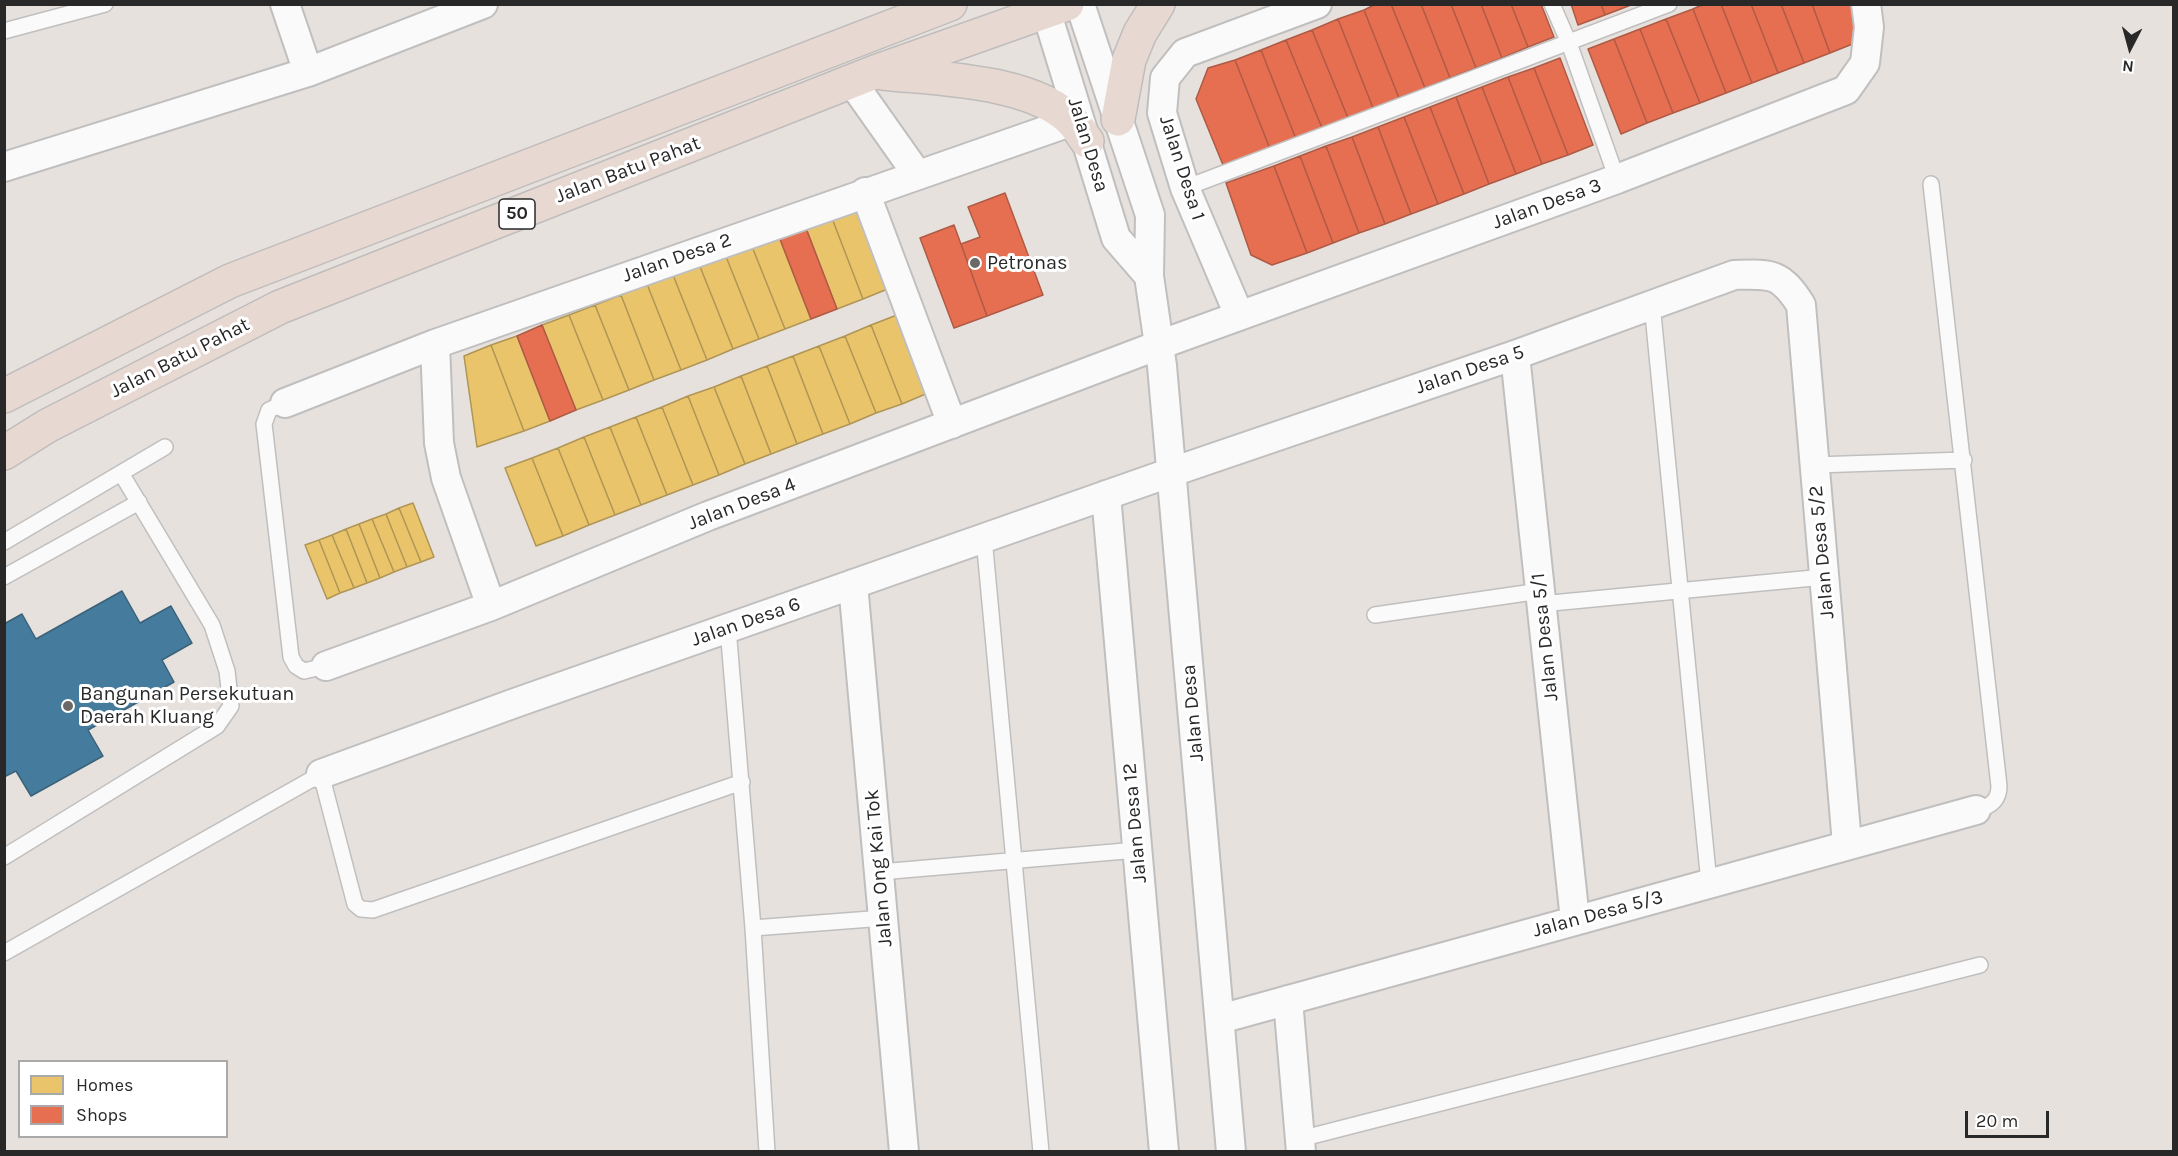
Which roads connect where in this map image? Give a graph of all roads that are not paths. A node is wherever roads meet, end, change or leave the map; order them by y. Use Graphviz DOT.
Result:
graph roads {
  1 [pos="105,4"];
  2 [pos="285,4"];
  3 [pos="483,4"];
  4 [pos="950,4"];
  5 [pos="1080,4"];
  6 [pos="1158,4"];
  7 [pos="1317,4"];
  8 [pos="1552,4"];
  9 [pos="1669,4"];
  10 [pos="1866,4"];
  11 [pos="1053,7"];
  12 [pos="4,31"];
  13 [pos="1569,43"];
  14 [pos="308,72"];
  15 [pos="864,77"];
  16 [pos="1118,119"];
  17 [pos="1080,131"];
  18 [pos="4,167"];
  19 [pos="917,174"];
  20 [pos="1617,179"];
  21 [pos="1931,184"];
  22 [pos="1185,188"];
  23 [pos="865,192"];
  24 [pos="1769,274"];
  25 [pos="1149,276"];
  26 [pos="1652,304"];
  27 [pos="1239,315"];
  28 [pos="435,344"];
  29 [pos="1161,355"];
  30 [pos="1515,355"];
  31 [pos="4,396"];
  32 [pos="285,404"];
  33 [pos="951,424"];
  34 [pos="165,447"];
  35 [pos="4,453"];
  36 [pos="1964,460"];
  37 [pos="1815,465"];
  38 [pos="1172,472"];
  39 [pos="121,473"];
  40 [pos="1106,495"];
  41 [pos="139,502"];
  42 [pos="984,538"];
  43 [pos="4,542"];
  44 [pos="1824,577"];
  45 [pos="4,578"];
  46 [pos="853,584"];
  47 [pos="1680,591"];
  48 [pos="1541,598"];
  49 [pos="491,606"];
  50 [pos="1375,615"];
  51 [pos="728,628"];
  52 [pos="326,666"];
  53 [pos="321,774"];
  54 [pos="742,782"];
  55 [pos="1976,810"];
  56 [pos="1847,844"];
  57 [pos="1137,850"];
  58 [pos="4,857"];
  59 [pos="1014,861"];
  60 [pos="880,872"];
  61 [pos="1709,883"];
  62 [pos="884,918"];
  63 [pos="1575,920"];
  64 [pos="753,928"];
  65 [pos="4,953"];
  66 [pos="1980,965"];
  67 [pos="1288,1000"];
  68 [pos="1220,1019"];
  69 [pos="1300,1145"];
  70 [pos="767,1152"];
  71 [pos="904,1152"];
  72 [pos="1041,1152"];
  73 [pos="1164,1152"];
  74 [pos="1231,1152"];
  1 -- 12 [label="lane"];
  2 -- 14 [label="street"];
  3 -- 14 [label="street"];
  4 -- 31 [label="highway, Jalan Batu Pahat / 50"];
  5 -- 16 [label="street, Jalan Desa"];
  6 -- 16 [label="highway"];
  7 -- 22 [label="street, Jalan Desa 1"];
  8 -- 13 [label="lane"];
  9 -- 13 [label="lane"];
  10 -- 20 [label="street, Jalan Desa 3"];
  11 -- 15 [label="highway, Jalan Batu Pahat / 50"];
  11 -- 17 [label="street, Jalan Desa"];
  13 -- 20 [label="lane"];
  13 -- 22 [label="lane"];
  14 -- 18 [label="street"];
  15 -- 17 [label="highway"];
  15 -- 19 [label="street"];
  15 -- 35 [label="highway, Jalan Batu Pahat / 50"];
  16 -- 25 [label="street, Jalan Desa"];
  17 -- 19 [label="street, Jalan Desa 2"];
  17 -- 25 [label="street, Jalan Desa"];
  19 -- 23 [label="street, Jalan Desa 2"];
  20 -- 27 [label="street, Jalan Desa 3"];
  21 -- 36 [label="lane"];
  22 -- 27 [label="street, Jalan Desa 1"];
  23 -- 28 [label="street, Jalan Desa 2"];
  23 -- 33 [label="street"];
  24 -- 26 [label="street, Jalan Desa 5"];
  24 -- 37 [label="street, Jalan Desa 5/2"];
  25 -- 29 [label="street, Jalan Desa"];
  26 -- 30 [label="street, Jalan Desa 5"];
  26 -- 47 [label="lane"];
  27 -- 29 [label="street, Jalan Desa 3"];
  28 -- 32 [label="street, Jalan Desa 2"];
  28 -- 49 [label="street"];
  29 -- 33 [label="street, Jalan Desa 4"];
  29 -- 38 [label="street, Jalan Desa"];
  30 -- 38 [label="street, Jalan Desa 5"];
  30 -- 48 [label="street, Jalan Desa 5/1"];
  32 -- 52 [label="lane"];
  33 -- 49 [label="street, Jalan Desa 4"];
  34 -- 39 [label="lane"];
  36 -- 37 [label="lane"];
  36 -- 55 [label="lane"];
  37 -- 44 [label="street, Jalan Desa 5/2"];
  38 -- 40 [label="street, Jalan Desa 6"];
  38 -- 68 [label="street, Jalan Desa"];
  39 -- 41 [label="lane"];
  39 -- 43 [label="lane"];
  40 -- 42 [label="street, Jalan Desa 6"];
  40 -- 57 [label="street, Jalan Desa 12"];
  41 -- 45 [label="lane"];
  41 -- 58 [label="lane"];
  42 -- 46 [label="street, Jalan Desa 6"];
  42 -- 59 [label="lane"];
  44 -- 47 [label="lane"];
  44 -- 56 [label="street, Jalan Desa 5/2"];
  46 -- 51 [label="street, Jalan Desa 6"];
  46 -- 60 [label="street, Jalan Ong Kai Tok"];
  47 -- 48 [label="lane"];
  47 -- 61 [label="lane"];
  48 -- 50 [label="lane"];
  48 -- 63 [label="street, Jalan Desa 5/1"];
  49 -- 52 [label="street, Jalan Desa 4"];
  51 -- 53 [label="street, Jalan Desa 6"];
  51 -- 54 [label="lane"];
  53 -- 54 [label="lane"];
  53 -- 65 [label="lane"];
  54 -- 64 [label="lane"];
  55 -- 56 [label="street, Jalan Desa 5/3"];
  56 -- 61 [label="street, Jalan Desa 5/3"];
  57 -- 59 [label="lane"];
  57 -- 73 [label="street, Jalan Desa 12"];
  59 -- 60 [label="lane"];
  59 -- 72 [label="lane"];
  60 -- 62 [label="street, Jalan Ong Kai Tok"];
  61 -- 63 [label="street, Jalan Desa 5/3"];
  62 -- 64 [label="lane"];
  62 -- 71 [label="street, Jalan Ong Kai Tok"];
  63 -- 67 [label="street, Jalan Desa 5/3"];
  64 -- 70 [label="lane"];
  66 -- 69 [label="lane"];
  67 -- 68 [label="street, Jalan Desa 5/3"];
  67 -- 69 [label="street"];
  68 -- 74 [label="street, Jalan Desa"];
}
